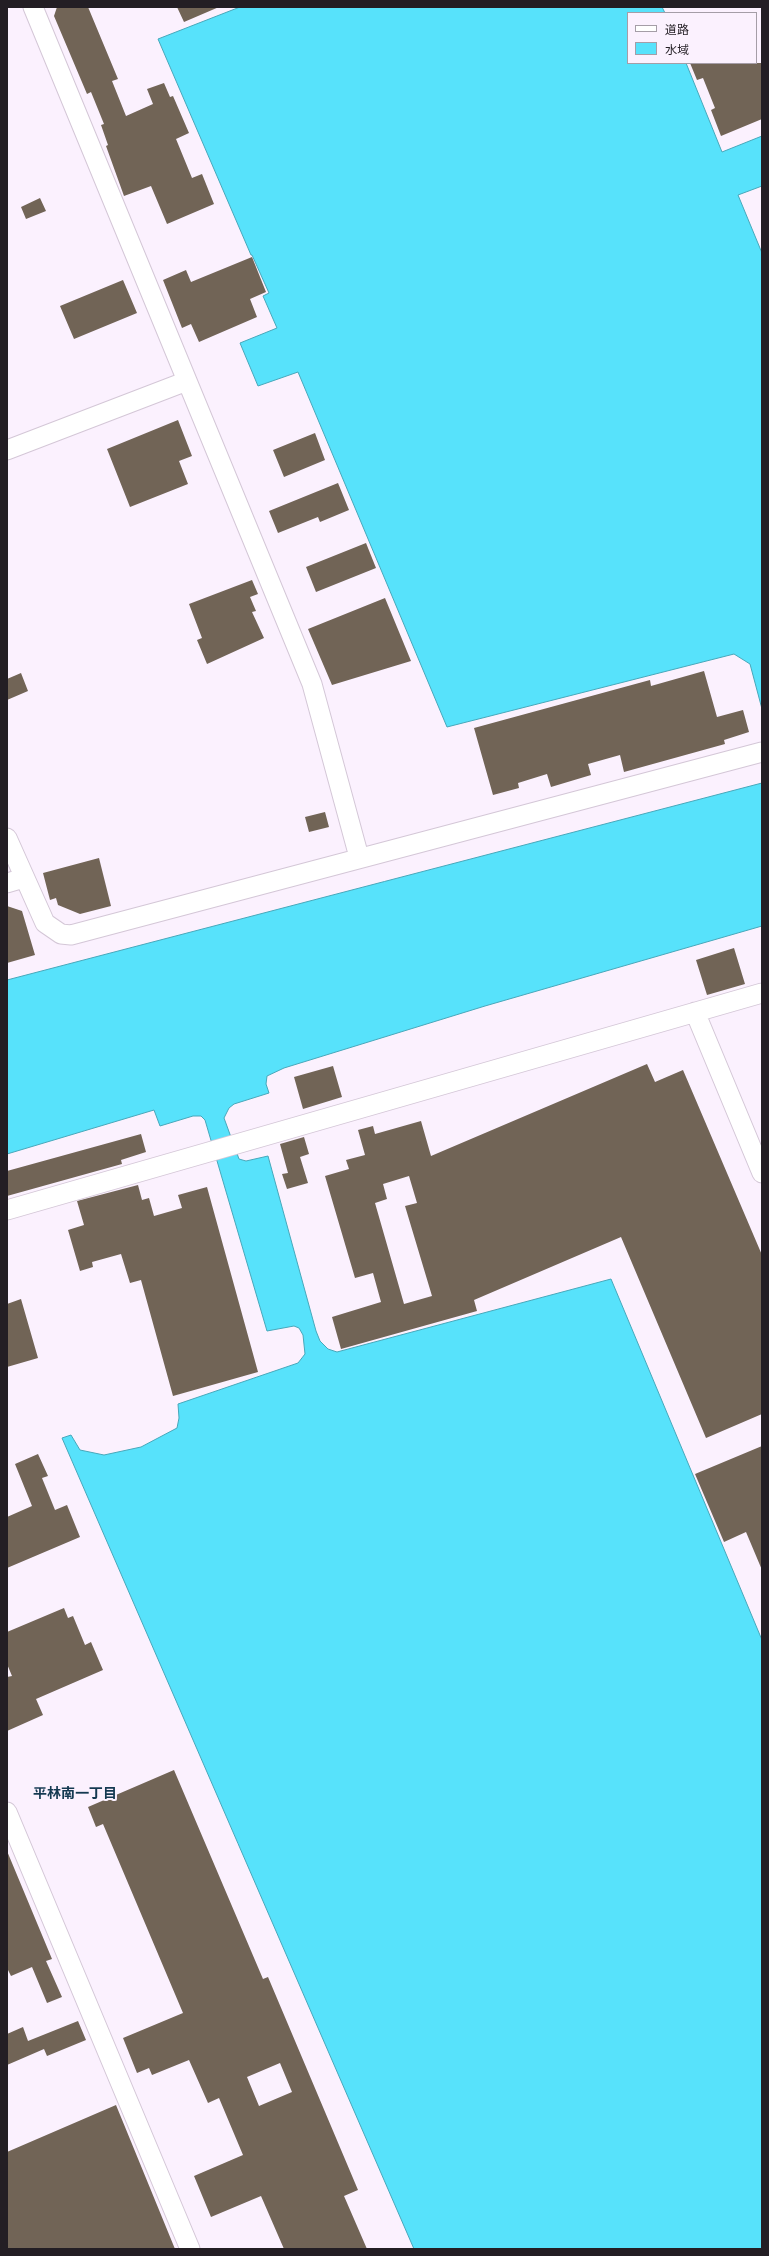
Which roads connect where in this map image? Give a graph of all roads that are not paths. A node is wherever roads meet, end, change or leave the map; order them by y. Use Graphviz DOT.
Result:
graph roads {
  1 [pos="33,7"];
  2 [pos="187,381"];
  3 [pos="7,450"];
  4 [pos="762,752"];
  5 [pos="7,838"];
  6 [pos="358,857"];
  7 [pos="15,881"];
  8 [pos="762,993"];
  9 [pos="695,1012"];
  10 [pos="762,1173"];
  11 [pos="7,1210"];
  12 [pos="7,1812"];
  13 [pos="190,2249"];
  1 -- 2 [label="street"];
  2 -- 3 [label="street"];
  2 -- 6 [label="street"];
  4 -- 6 [label="street"];
  5 -- 7 [label="street"];
  6 -- 7 [label="street"];
  8 -- 9 [label="street"];
  9 -- 10 [label="street"];
  9 -- 11 [label="street"];
  12 -- 13 [label="street"];
}
